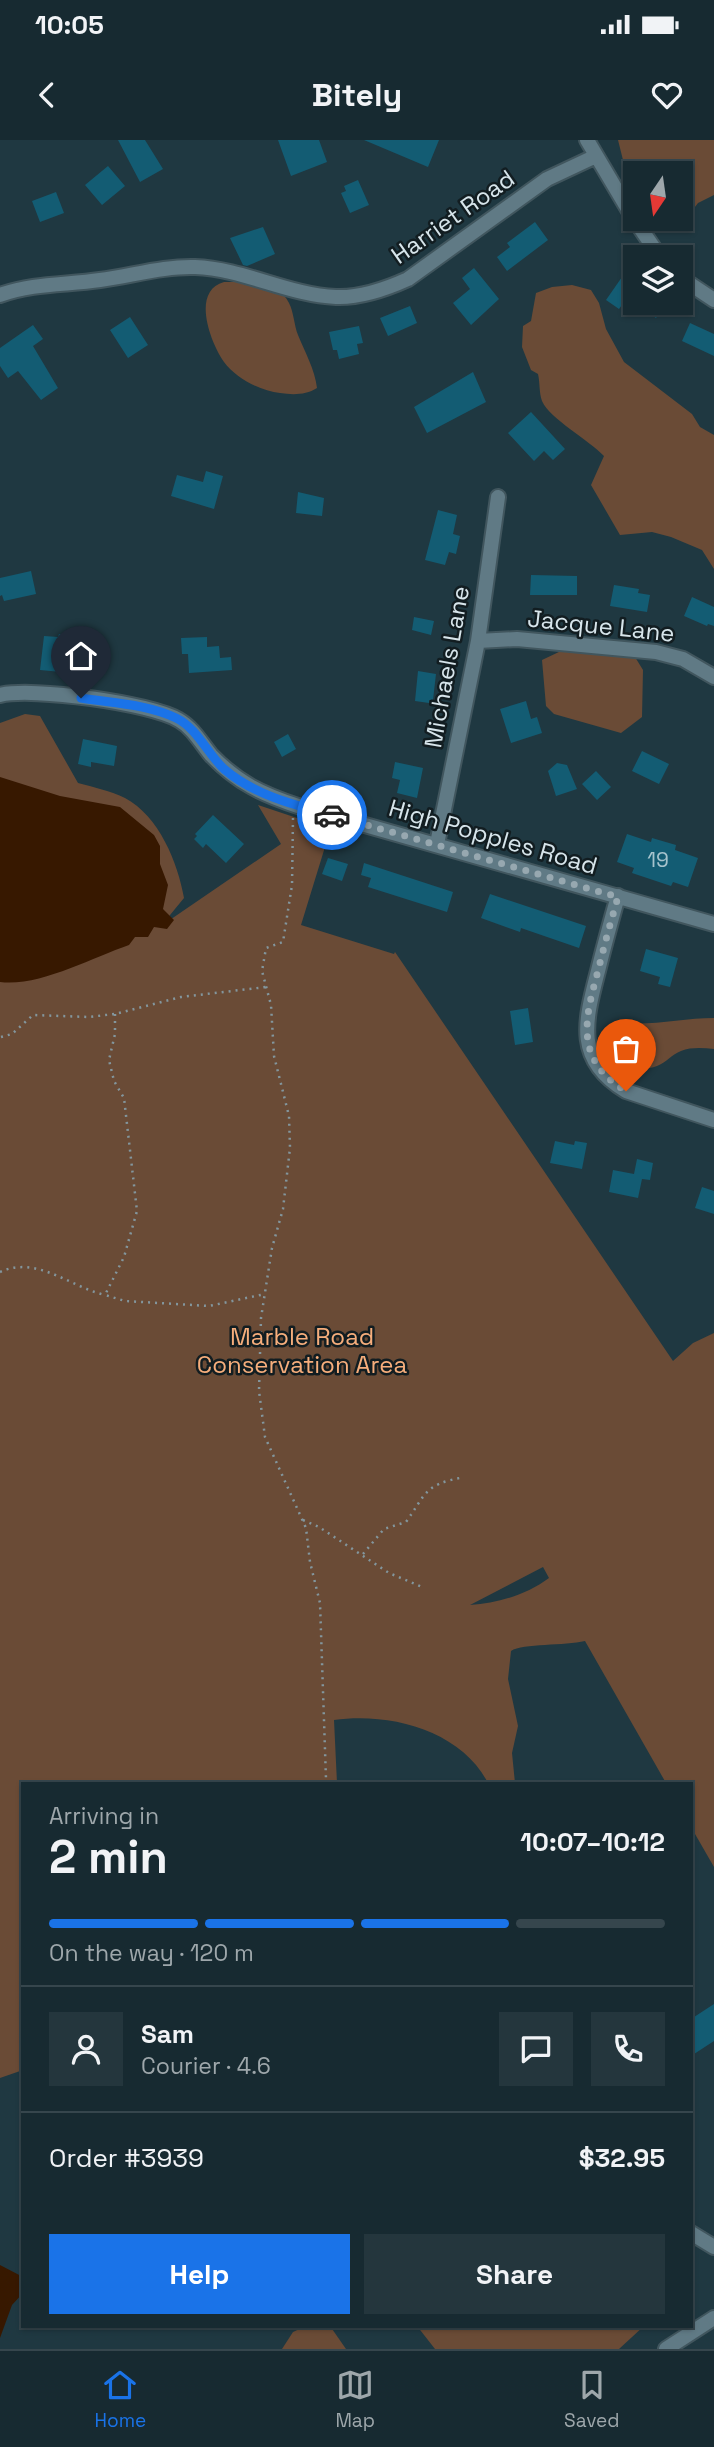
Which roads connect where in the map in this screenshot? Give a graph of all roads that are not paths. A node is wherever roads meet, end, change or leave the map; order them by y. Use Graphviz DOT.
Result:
graph roads {
  1 [pos="587,140"];
  2 [pos="596,156"];
  3 [pos="652,245"];
  4 [pos="693,286"];
  5 [pos="0,295"];
  6 [pos="714,300"];
  7 [pos="498,497"];
  8 [pos="478,641"];
  9 [pos="714,677"];
  10 [pos="2,691"];
  11 [pos="437,845"];
  12 [pos="618,897"];
  13 [pos="714,924"];
  14 [pos="714,1120"];
  15 [pos="693,2234"];
  16 [pos="714,2247"];
  17 [pos="714,2318"];
  18 [pos="666,2349"];
  1 -- 2 [label="street"];
  2 -- 3 [label="street"];
  2 -- 5 [label="street, Harriet Road"];
  4 -- 6 [label="street"];
  7 -- 8 [label="street, Michaels Lane"];
  8 -- 9 [label="street, Jacque Lane"];
  8 -- 11 [label="street, Michaels Lane"];
  10 -- 11 [label="street, High Popples Road"];
  11 -- 12 [label="street, High Popples Road"];
  12 -- 13 [label="street, High Popples Road"];
  12 -- 14 [label="street"];
  15 -- 16 [label="street"];
  17 -- 18 [label="street"];
}
